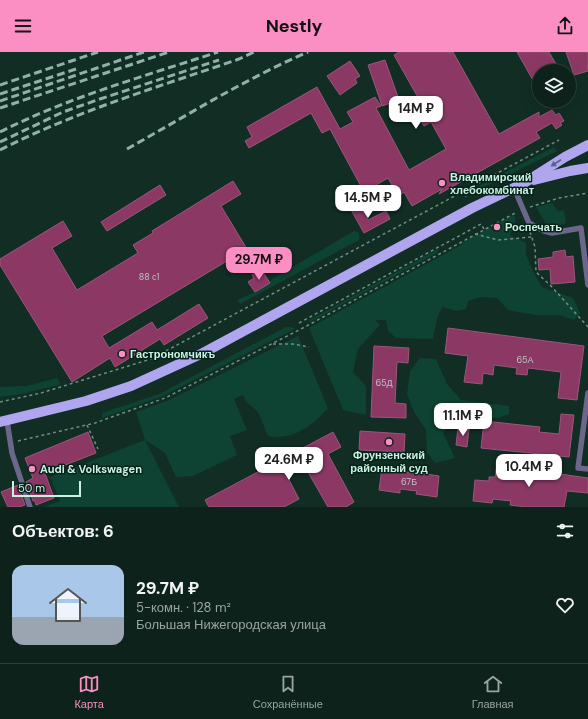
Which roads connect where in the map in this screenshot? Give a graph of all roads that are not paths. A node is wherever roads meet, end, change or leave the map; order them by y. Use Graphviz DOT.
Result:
graph roads {
  1 [pos="588,145"];
  2 [pos="588,168"];
  3 [pos="524,183"];
  4 [pos="514,188"];
  5 [pos="588,285"];
  6 [pos="588,393"];
  7 [pos="3,421"];
  8 [pos="588,469"];
  9 [pos="30,507"];
  1 -- 3 [label="main road, one-way"];
  2 -- 3 [label="main road"];
  3 -- 4 [label="main road"];
  4 -- 5 [label="lane"];
  4 -- 7 [label="main road"];
  6 -- 8 [label="lane"];
  7 -- 9 [label="lane"];
}
